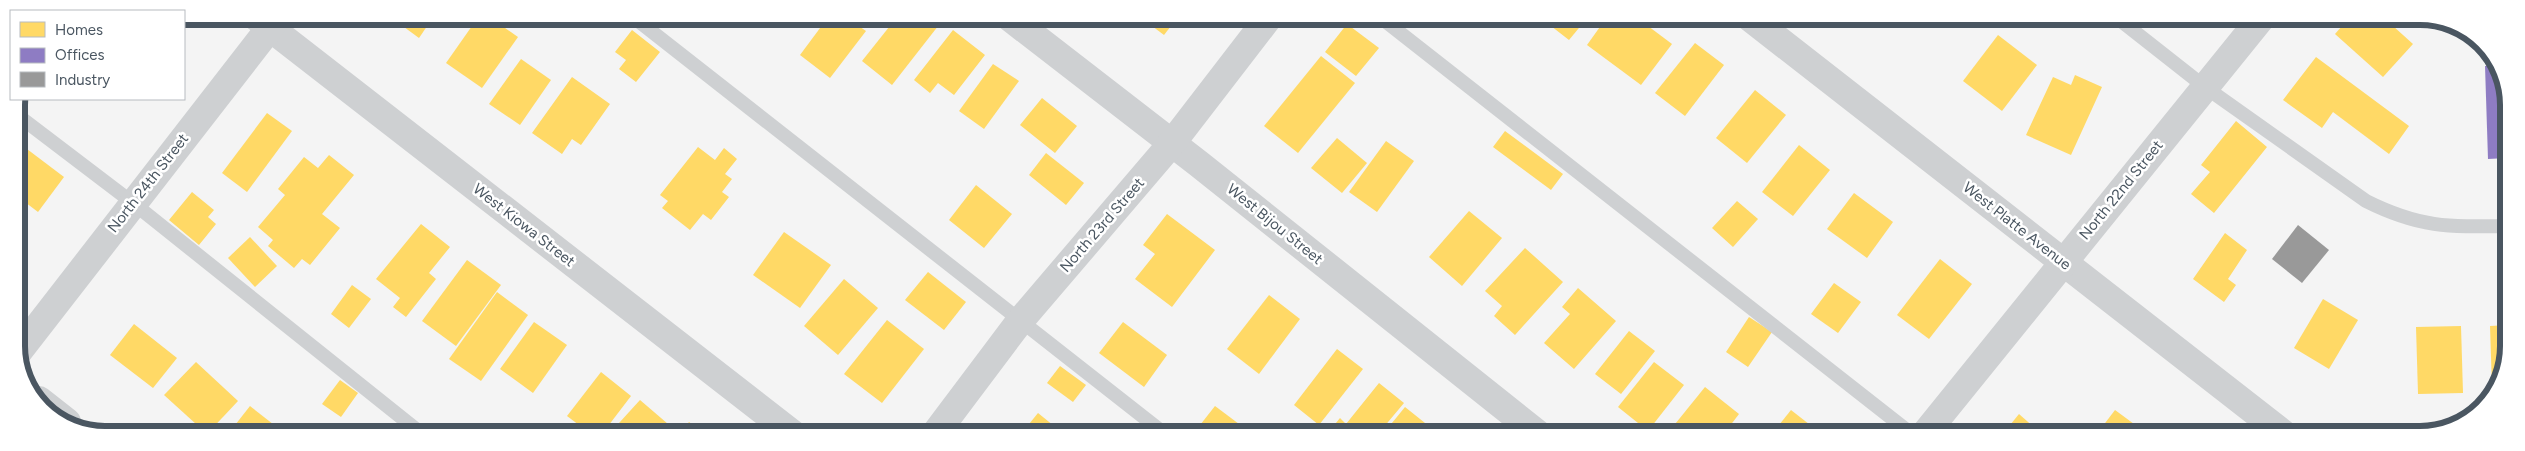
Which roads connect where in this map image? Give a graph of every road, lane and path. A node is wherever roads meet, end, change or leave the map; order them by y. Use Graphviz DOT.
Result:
graph roads {
  1 [pos="263,25"];
  2 [pos="273,25"];
  3 [pos="643,25"];
  4 [pos="1021,25"];
  5 [pos="1263,25"];
  6 [pos="1390,25"];
  7 [pos="1759,25"];
  8 [pos="2126,25"];
  9 [pos="2255,25"];
  10 [pos="2205,87"];
  11 [pos="25,121"];
  12 [pos="1172,143"];
  13 [pos="133,203"];
  14 [pos="2500,226"];
  15 [pos="2063,262"];
  16 [pos="1020,321"];
  17 [pos="25,343"];
  18 [pos="412,426"];
  19 [pos="783,426"];
  20 [pos="941,426"];
  21 [pos="1154,426"];
  22 [pos="1528,426"];
  23 [pos="1902,426"];
  24 [pos="1931,426"];
  25 [pos="2273,426"];
  1 -- 13 [label="street, North 24th Street"];
  2 -- 19 [label="street, West Kiowa Street"];
  3 -- 16 [label="lane"];
  4 -- 12 [label="street, West Bijou Street"];
  5 -- 12 [label="street, North 23rd Street"];
  6 -- 23 [label="lane"];
  7 -- 15 [label="street, West Platte Avenue"];
  8 -- 10 [label="lane"];
  9 -- 10 [label="street, North 22nd Street"];
  10 -- 14 [label="lane"];
  10 -- 15 [label="street, North 22nd Street"];
  11 -- 13 [label="lane"];
  12 -- 16 [label="street, North 23rd Street"];
  12 -- 22 [label="street, West Bijou Street"];
  13 -- 17 [label="street, North 24th Street"];
  13 -- 18 [label="lane"];
  15 -- 24 [label="street, North 22nd Street"];
  15 -- 25 [label="street, West Platte Avenue"];
  16 -- 20 [label="street, North 23rd Street"];
  16 -- 21 [label="lane"];
}
